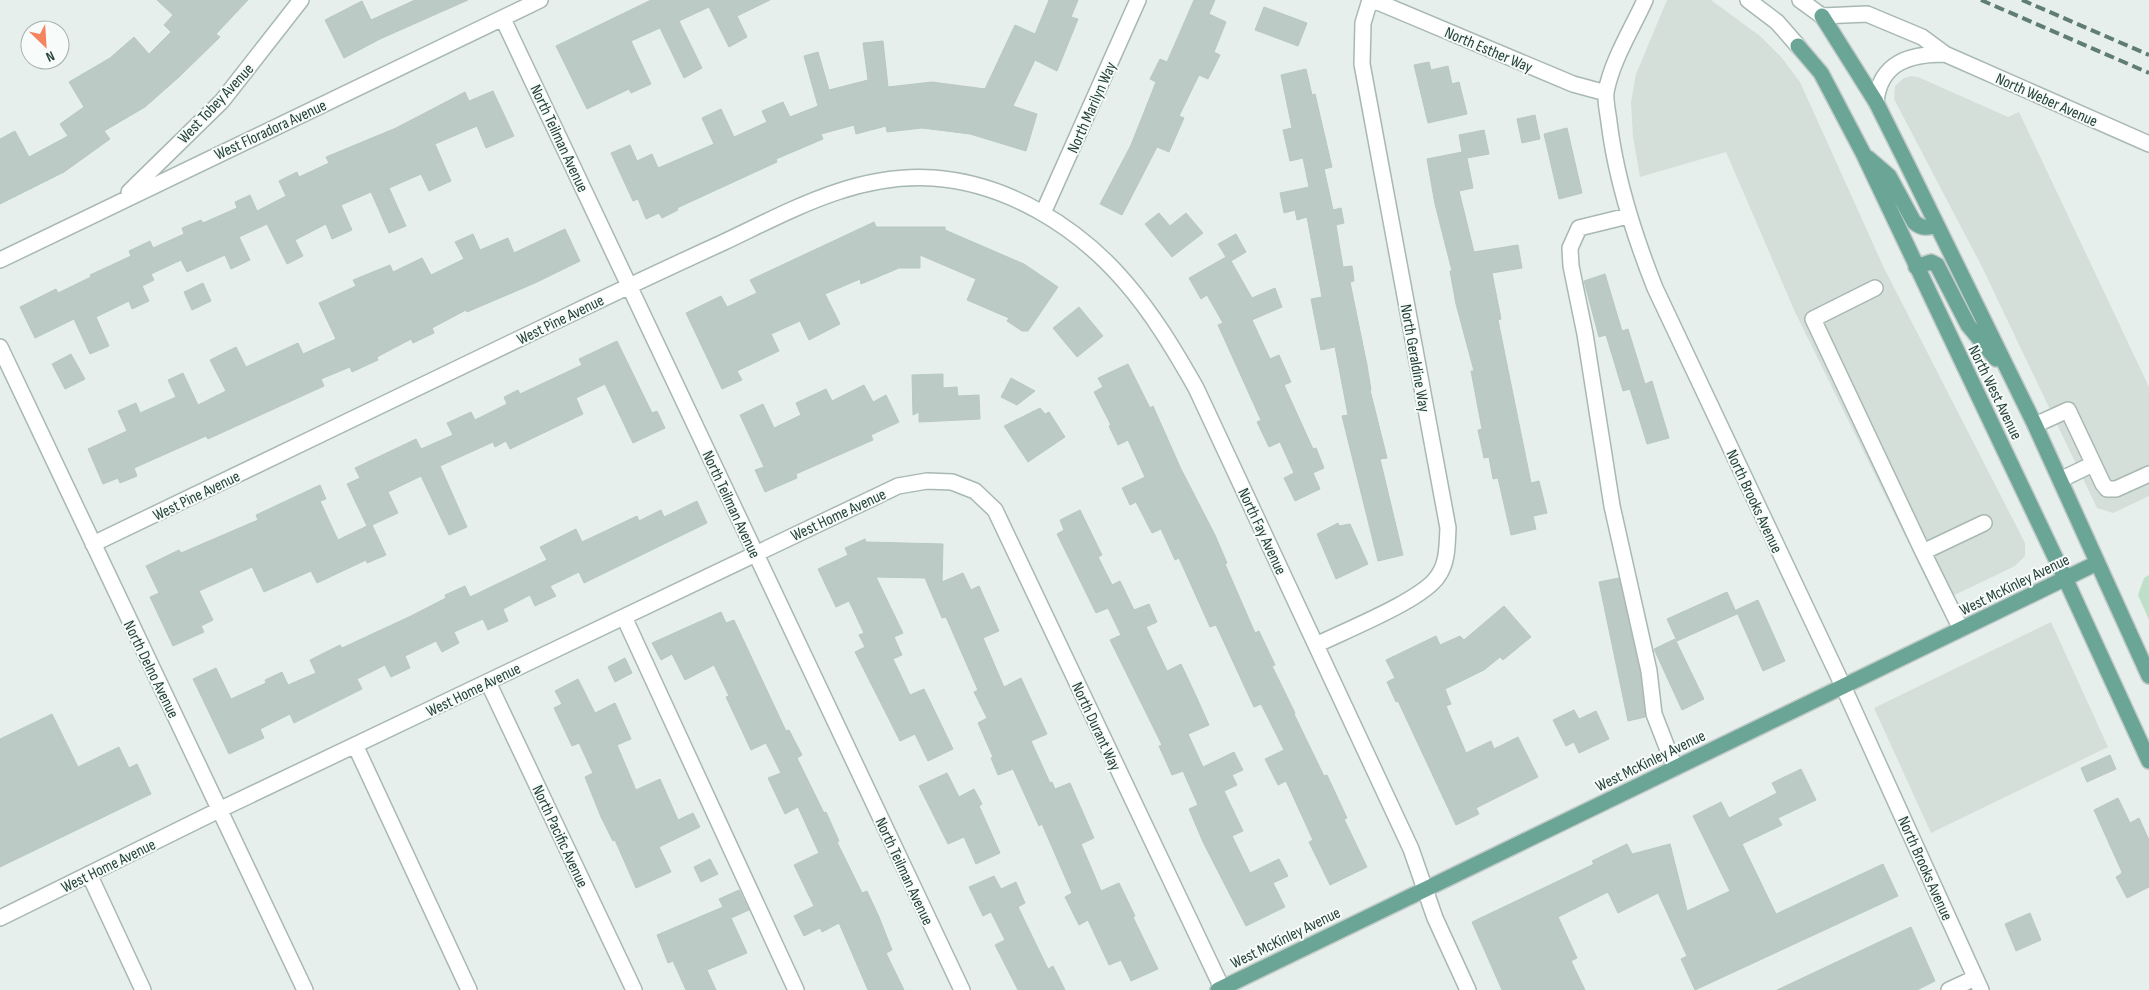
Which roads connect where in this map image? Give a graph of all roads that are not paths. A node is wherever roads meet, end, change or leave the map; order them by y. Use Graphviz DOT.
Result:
graph roads {
  1 [pos="301,0"];
  2 [pos="540,0"];
  3 [pos="1138,0"];
  4 [pos="1372,0"];
  5 [pos="1645,0"];
  6 [pos="1748,0"];
  7 [pos="1800,0"];
  8 [pos="1822,16"];
  9 [pos="503,19"];
  10 [pos="1798,46"];
  11 [pos="1945,54"];
  12 [pos="1606,93"];
  13 [pos="1876,102"];
  14 [pos="2149,144"];
  15 [pos="1863,153"];
  16 [pos="121,200"];
  17 [pos="1043,213"];
  18 [pos="1628,216"];
  19 [pos="1937,225"];
  20 [pos="0,260"];
  21 [pos="1916,267"];
  22 [pos="629,286"];
  23 [pos="1875,288"];
  24 [pos="0,347"];
  25 [pos="2012,378"];
  26 [pos="2035,426"];
  27 [pos="2093,464"];
  28 [pos="2149,474"];
  29 [pos="2060,480"];
  30 [pos="952,482"];
  31 [pos="1984,524"];
  32 [pos="93,544"];
  33 [pos="1923,552"];
  34 [pos="755,553"];
  35 [pos="2097,563"];
  36 [pos="2066,578"];
  37 [pos="624,617"];
  38 [pos="1961,629"];
  39 [pos="1316,645"];
  40 [pos="2149,676"];
  41 [pos="488,682"];
  42 [pos="1843,686"];
  43 [pos="355,745"];
  44 [pos="2149,761"];
  45 [pos="1675,768"];
  46 [pos="219,810"];
  47 [pos="89,874"];
  48 [pos="1425,889"];
  49 [pos="0,918"];
  50 [pos="1978,984"];
  51 [pos="1220,989"];
  52 [pos="143,990"];
  53 [pos="305,990"];
  54 [pos="469,990"];
  55 [pos="634,990"];
  56 [pos="796,990"];
  57 [pos="962,990"];
  58 [pos="1468,990"];
  59 [pos="1949,990"];
  1 -- 16 [label="street, West Tobey Avenue"];
  2 -- 9 [label="street, West Floradora Avenue"];
  3 -- 17 [label="street, North Marilyn Way"];
  4 -- 12 [label="street, North Esther Way"];
  4 -- 39 [label="street, North Geraldine Way"];
  5 -- 12 [label="street, North Brooks Avenue"];
  6 -- 10 [label="street"];
  7 -- 8 [label="street, North West Avenue"];
  8 -- 11 [label="street, North Weber Avenue"];
  8 -- 13 [label="main road, North West Avenue"];
  9 -- 16 [label="street, West Floradora Avenue"];
  9 -- 22 [label="street, North Teilman Avenue"];
  10 -- 15 [label="main road, North West Avenue"];
  11 -- 13 [label="street, North Weber Avenue"];
  11 -- 14 [label="street, North Weber Avenue"];
  12 -- 18 [label="street, North Brooks Avenue"];
  13 -- 19 [label="main road, North West Avenue"];
  15 -- 19 [label="main road"];
  15 -- 21 [label="main road, North West Avenue"];
  16 -- 20 [label="street, West Floradora Avenue"];
  17 -- 22 [label="street, West Pine Avenue"];
  17 -- 39 [label="street, North Fay Avenue"];
  18 -- 42 [label="street, North Brooks Avenue"];
  18 -- 45 [label="street"];
  19 -- 25 [label="main road, North West Avenue"];
  21 -- 25 [label="main road"];
  21 -- 36 [label="main road, North West Avenue"];
  22 -- 32 [label="street, West Pine Avenue"];
  22 -- 34 [label="street, North Teilman Avenue"];
  23 -- 33 [label="street"];
  24 -- 32 [label="street, North Delno Avenue"];
  25 -- 26 [label="main road, North West Avenue"];
  26 -- 27 [label="street"];
  26 -- 29 [label="main road, North West Avenue"];
  27 -- 28 [label="street"];
  27 -- 29 [label="street"];
  29 -- 35 [label="main road, North West Avenue"];
  30 -- 34 [label="street, West Home Avenue"];
  30 -- 51 [label="street, North Durant Way"];
  31 -- 33 [label="street"];
  32 -- 46 [label="street, North Delno Avenue"];
  33 -- 38 [label="street"];
  34 -- 37 [label="street, West Home Avenue"];
  34 -- 57 [label="street, North Teilman Avenue"];
  35 -- 36 [label="main road, West McKinley Avenue"];
  35 -- 40 [label="main road, North West Avenue"];
  36 -- 38 [label="main road, West McKinley Avenue"];
  36 -- 44 [label="main road, North West Avenue"];
  37 -- 41 [label="street, West Home Avenue"];
  37 -- 56 [label="street"];
  38 -- 42 [label="main road, West McKinley Avenue"];
  39 -- 48 [label="street, North Fay Avenue"];
  41 -- 43 [label="street, West Home Avenue"];
  41 -- 55 [label="street, North Pacific Avenue"];
  42 -- 45 [label="main road, West McKinley Avenue"];
  42 -- 50 [label="street, North Brooks Avenue"];
  43 -- 46 [label="street, West Home Avenue"];
  43 -- 54 [label="street"];
  45 -- 48 [label="main road, West McKinley Avenue"];
  46 -- 47 [label="street, West Home Avenue"];
  46 -- 53 [label="street, North Delno Avenue"];
  47 -- 49 [label="street, West Home Avenue"];
  47 -- 52 [label="street"];
  48 -- 51 [label="main road, West McKinley Avenue"];
  48 -- 58 [label="street, North Fay Avenue"];
  50 -- 59 [label="street"];
}
